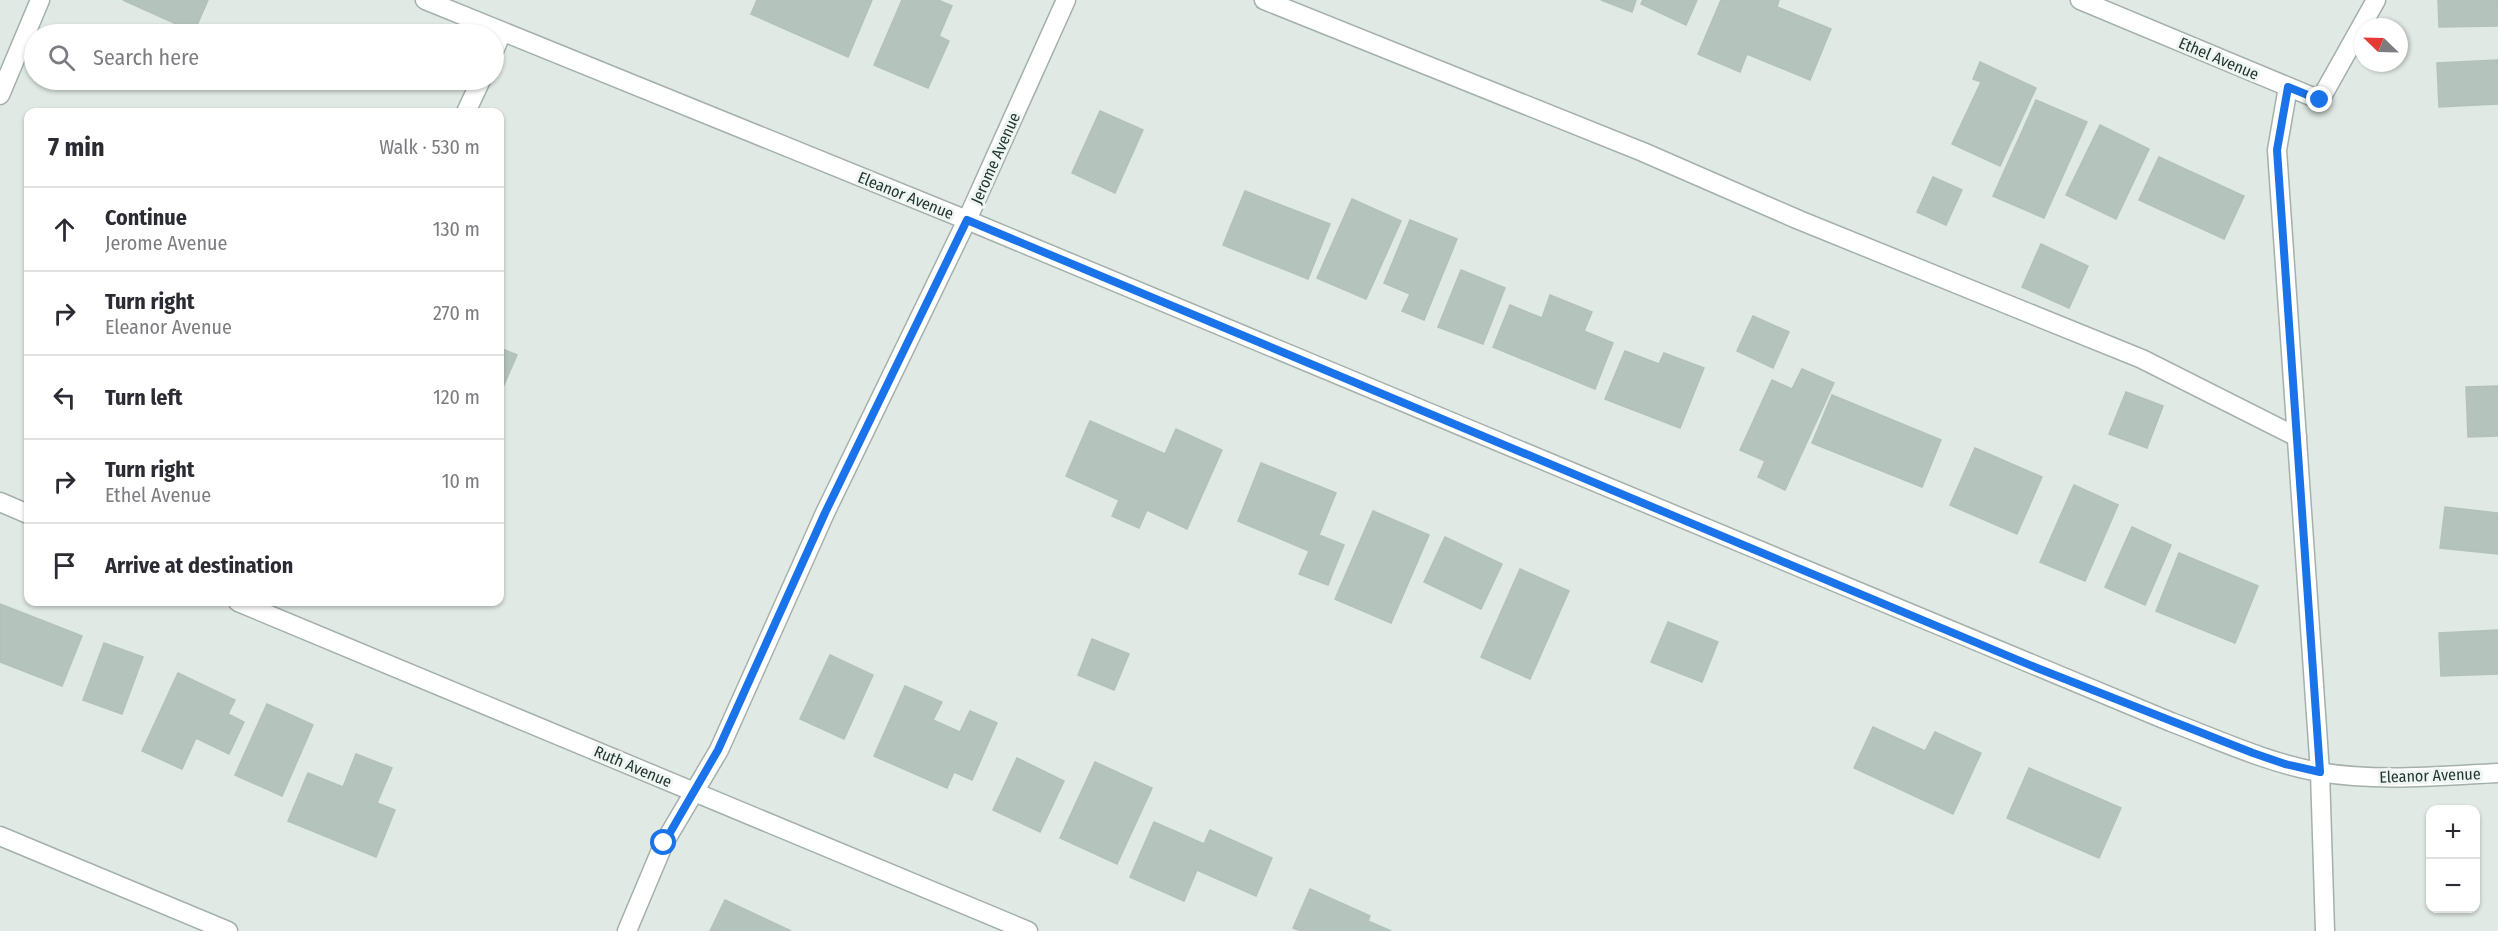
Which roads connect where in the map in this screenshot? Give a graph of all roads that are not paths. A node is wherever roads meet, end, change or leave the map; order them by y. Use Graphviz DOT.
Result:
graph roads {
  1 [pos="40,0"];
  2 [pos="425,0"];
  3 [pos="1066,0"];
  4 [pos="1264,0"];
  5 [pos="2080,0"];
  6 [pos="2376,0"];
  7 [pos="30,24"];
  8 [pos="483,24"];
  9 [pos="504,33"];
  10 [pos="24,38"];
  11 [pos="2288,87"];
  12 [pos="476,90"];
  13 [pos="0,95"];
  14 [pos="468,108"];
  15 [pos="967,220"];
  16 [pos="2297,437"];
  17 [pos="0,502"];
  18 [pos="24,512"];
  19 [pos="251,606"];
  20 [pos="2320,772"];
  21 [pos="2498,772"];
  22 [pos="694,792"];
  23 [pos="0,836"];
  24 [pos="228,931"];
  25 [pos="627,931"];
  26 [pos="1028,931"];
  27 [pos="2325,931"];
  1 -- 7 [label="street"];
  2 -- 8 [label="street, Eleanor Avenue"];
  3 -- 15 [label="street, Jerome Avenue"];
  4 -- 16 [label="street"];
  5 -- 11 [label="street, Ethel Avenue"];
  6 -- 11 [label="street, Ethel Avenue"];
  9 -- 15 [label="street, Eleanor Avenue"];
  10 -- 13 [label="street"];
  11 -- 16 [label="street"];
  12 -- 14 [label="street"];
  15 -- 20 [label="street, Eleanor Avenue"];
  15 -- 22 [label="street, Jerome Avenue"];
  16 -- 20 [label="street"];
  17 -- 18 [label="street"];
  19 -- 22 [label="street, Ruth Avenue"];
  20 -- 21 [label="street, Eleanor Avenue"];
  20 -- 27 [label="street"];
  22 -- 25 [label="street, Jerome Avenue"];
  22 -- 26 [label="street, Ruth Avenue"];
  23 -- 24 [label="street"];
}
